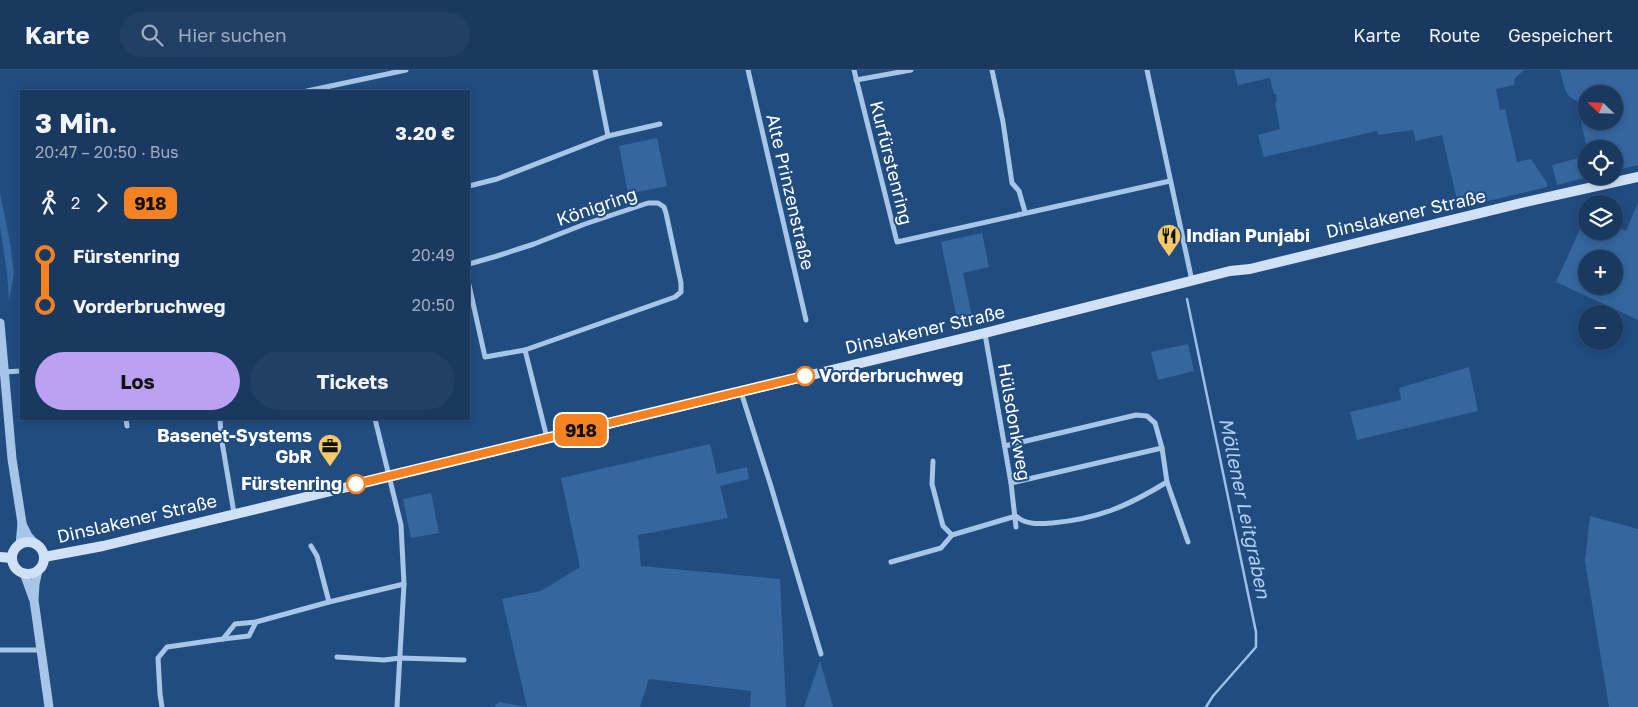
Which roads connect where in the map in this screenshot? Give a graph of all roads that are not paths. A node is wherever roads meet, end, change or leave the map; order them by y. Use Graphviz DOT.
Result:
graph roads {
  1 [pos="406,70"];
  2 [pos="594,70"];
  3 [pos="748,70"];
  4 [pos="854,70"];
  5 [pos="911,70"];
  6 [pos="992,70"];
  7 [pos="1147,70"];
  8 [pos="856,80"];
  9 [pos="312,90"];
  10 [pos="660,124"];
  11 [pos="608,136"];
  12 [pos="1638,177"];
  13 [pos="1170,181"];
  14 [pos="470,186"];
  15 [pos="1025,212"];
  16 [pos="470,264"];
  17 [pos="1192,280"];
  18 [pos="470,289"];
  19 [pos="806,320"];
  20 [pos="0,323"];
  21 [pos="985,333"];
  22 [pos="525,350"];
  23 [pos="20,371"];
  24 [pos="2,372"];
  25 [pos="741,392"];
  26 [pos="126,420"];
  27 [pos="220,420"];
  28 [pos="375,420"];
  29 [pos="127,426"];
  30 [pos="546,438"];
  31 [pos="1005,446"];
  32 [pos="1162,448"];
  33 [pos="933,461"];
  34 [pos="389,476"];
  35 [pos="1167,482"];
  36 [pos="1011,483"];
  37 [pos="234,513"];
  38 [pos="1016,516"];
  39 [pos="22,523"];
  40 [pos="1016,527"];
  41 [pos="952,535"];
  42 [pos="1188,542"];
  43 [pos="20,545"];
  44 [pos="36,545"];
  45 [pos="311,546"];
  46 [pos="44,557"];
  47 [pos="0,558"];
  48 [pos="12,558"];
  49 [pos="890,562"];
  50 [pos="38,570"];
  51 [pos="24,573"];
  52 [pos="404,584"];
  53 [pos="34,600"];
  54 [pos="329,602"];
  55 [pos="256,622"];
  56 [pos="223,639"];
  57 [pos="0,650"];
  58 [pos="40,650"];
  59 [pos="821,654"];
  60 [pos="337,657"];
  61 [pos="400,658"];
  62 [pos="464,660"];
  63 [pos="49,707"];
  64 [pos="162,707"];
  65 [pos="397,707"];
  1 -- 9 [label="street"];
  2 -- 11 [label="street"];
  3 -- 19 [label="street, Alte Prinzenstraße"];
  4 -- 8 [label="street, Kurfürstenring"];
  5 -- 8 [label="street, Kurfürstenring"];
  6 -- 15 [label="street"];
  7 -- 13 [label="street"];
  8 -- 15 [label="street, Kurfürstenring"];
  10 -- 11 [label="street"];
  11 -- 14 [label="street"];
  12 -- 17 [label="main road, Dinslakener Straße"];
  13 -- 15 [label="street, Kurfürstenring"];
  13 -- 17 [label="street"];
  16 -- 22 [label="street, Königring"];
  17 -- 21 [label="main road, Dinslakener Straße"];
  18 -- 22 [label="street, Königring"];
  20 -- 24 [label="street"];
  21 -- 25 [label="main road, Dinslakener Straße"];
  21 -- 31 [label="street, Hülsdonkweg"];
  22 -- 30 [label="street"];
  23 -- 24 [label="street"];
  24 -- 39 [label="street"];
  25 -- 30 [label="main road, Dinslakener Straße"];
  25 -- 59 [label="street"];
  26 -- 29 [label="street"];
  27 -- 37 [label="street"];
  28 -- 34 [label="street"];
  30 -- 34 [label="main road, Dinslakener Straße"];
  31 -- 32 [label="street"];
  31 -- 36 [label="street, Hülsdonkweg"];
  32 -- 35 [label="street"];
  32 -- 36 [label="street"];
  33 -- 41 [label="street"];
  34 -- 37 [label="main road, Dinslakener Straße"];
  34 -- 52 [label="street"];
  35 -- 38 [label="street"];
  35 -- 42 [label="street"];
  36 -- 38 [label="street, Hülsdonkweg"];
  37 -- 46 [label="main road, Dinslakener Straße"];
  38 -- 40 [label="street, Hülsdonkweg"];
  38 -- 41 [label="street"];
  39 -- 43 [label="street"];
  39 -- 44 [label="street"];
  41 -- 49 [label="street"];
  43 -- 44 [label="main road"];
  43 -- 48 [label="main road"];
  44 -- 46 [label="main road"];
  45 -- 54 [label="street"];
  46 -- 50 [label="main road"];
  47 -- 48 [label="main road"];
  48 -- 51 [label="main road"];
  50 -- 51 [label="main road"];
  50 -- 53 [label="street"];
  51 -- 53 [label="street"];
  52 -- 54 [label="street"];
  52 -- 61 [label="street"];
  53 -- 58 [label="street"];
  54 -- 55 [label="street"];
  55 -- 56 [label="street"];
  55 -- 56 [label="street"];
  56 -- 64 [label="street"];
  57 -- 58 [label="street"];
  58 -- 63 [label="street"];
  60 -- 61 [label="street"];
  61 -- 62 [label="street"];
  61 -- 65 [label="street"];
}
